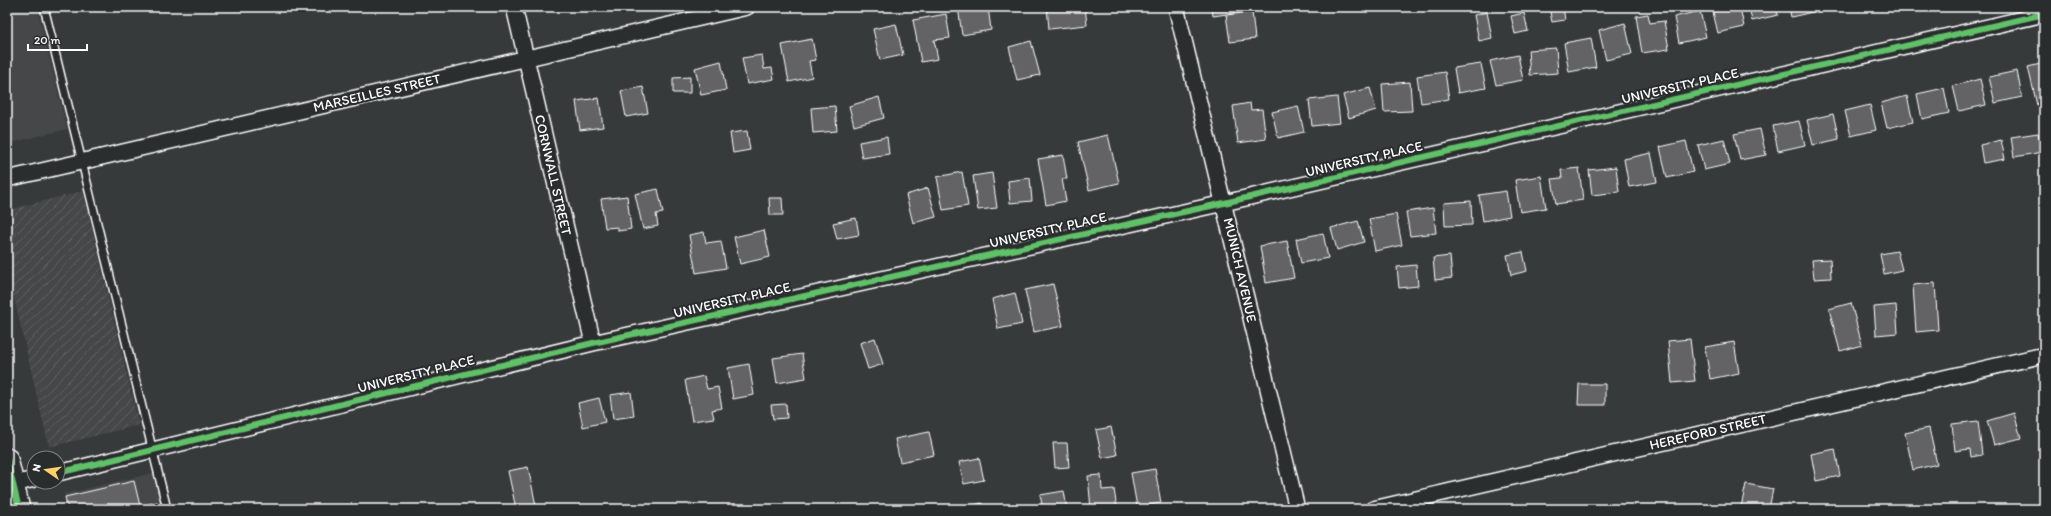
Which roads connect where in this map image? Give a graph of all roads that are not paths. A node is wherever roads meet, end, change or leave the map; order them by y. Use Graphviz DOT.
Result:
graph roads {
  1 [pos="44,7"];
  2 [pos="514,7"];
  3 [pos="747,7"];
  4 [pos="1176,7"];
  5 [pos="2044,14"];
  6 [pos="526,58"];
  7 [pos="81,162"];
  8 [pos="7,179"];
  9 [pos="1224,203"];
  10 [pos="593,343"];
  11 [pos="2044,354"];
  12 [pos="152,450"];
  13 [pos="7,459"];
  14 [pos="66,472"];
  15 [pos="26,482"];
  16 [pos="10,485"];
  17 [pos="19,509"];
  18 [pos="167,509"];
  19 [pos="1297,509"];
  20 [pos="1373,509"];
  1 -- 7 [label="lane"];
  2 -- 6 [label="street, CORNWALL STREET"];
  3 -- 6 [label="street, MARSEILLES STREET"];
  4 -- 9 [label="street, MUNICH AVENUE"];
  5 -- 9 [label="street, UNIVERSITY PLACE"];
  6 -- 7 [label="street, MARSEILLES STREET"];
  6 -- 10 [label="street, CORNWALL STREET"];
  7 -- 8 [label="street, MARSEILLES STREET"];
  7 -- 12 [label="lane"];
  9 -- 10 [label="street, UNIVERSITY PLACE"];
  9 -- 19 [label="street, MUNICH AVENUE"];
  10 -- 12 [label="street, UNIVERSITY PLACE"];
  11 -- 20 [label="street, HEREFORD STREET"];
  12 -- 14 [label="street, UNIVERSITY PLACE"];
  12 -- 18 [label="lane"];
  13 -- 16 [label="main road"];
  15 -- 16 [label="street"];
  16 -- 17 [label="main road"];
}
